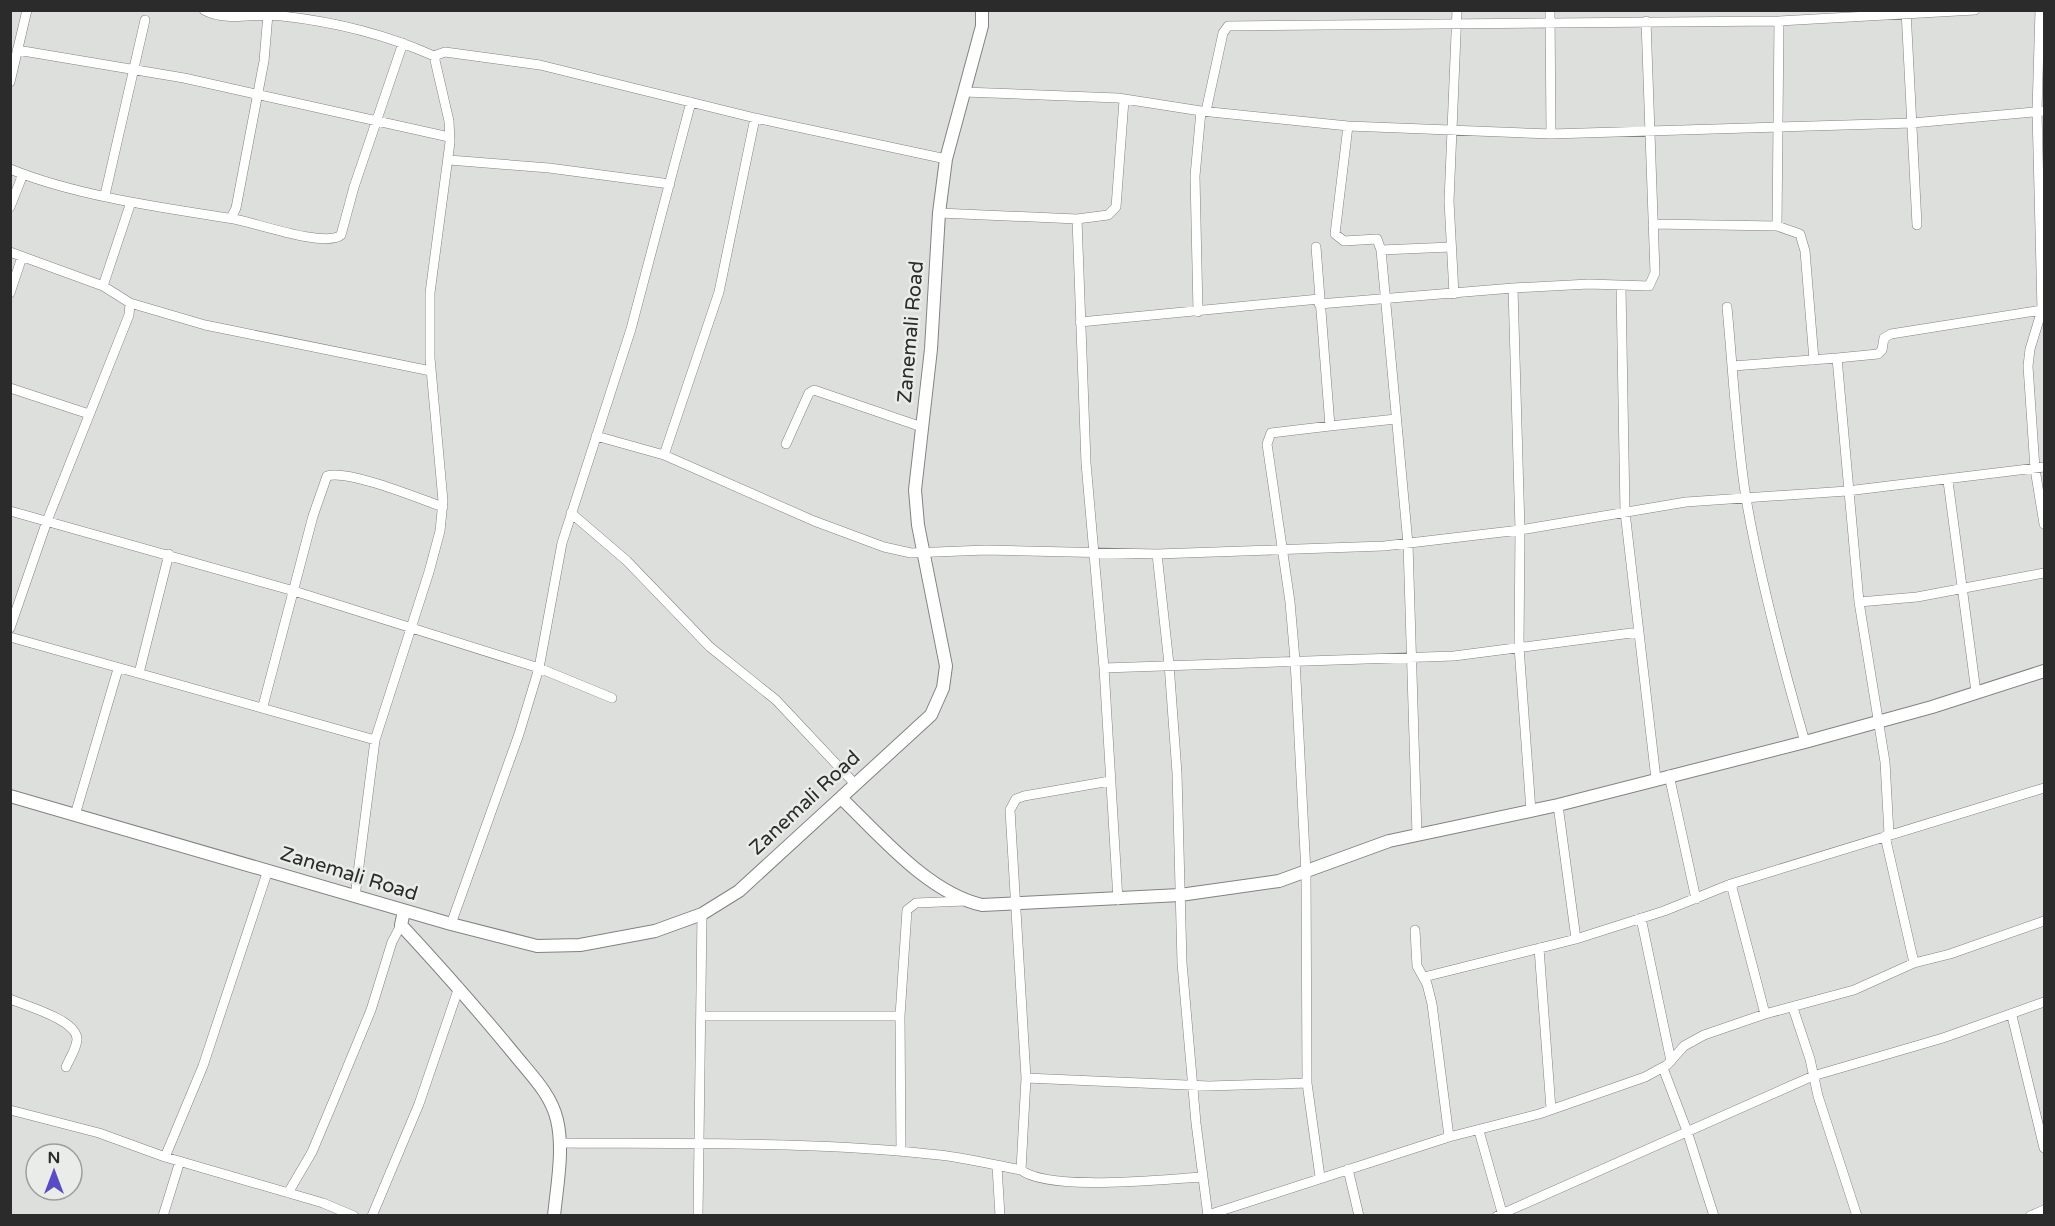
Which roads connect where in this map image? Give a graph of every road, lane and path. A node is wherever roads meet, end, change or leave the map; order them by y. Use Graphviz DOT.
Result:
graph roads {
  1 [pos="27,10"];
  2 [pos="204,10"];
  3 [pos="982,10"];
  4 [pos="1457,10"];
  5 [pos="1550,10"];
  6 [pos="1975,10"];
  7 [pos="2040,10"];
  8 [pos="1906,12"];
  9 [pos="268,14"];
  10 [pos="145,21"];
  11 [pos="1646,21"];
  12 [pos="1779,21"];
  13 [pos="1550,23"];
  14 [pos="1457,24"];
  15 [pos="403,43"];
  16 [pos="17,50"];
  17 [pos="434,56"];
  18 [pos="135,68"];
  19 [pos="10,82"];
  20 [pos="964,92"];
  21 [pos="258,96"];
  22 [pos="1124,100"];
  23 [pos="691,102"];
  24 [pos="1203,111"];
  25 [pos="2041,111"];
  26 [pos="755,118"];
  27 [pos="377,122"];
  28 [pos="1912,123"];
  29 [pos="1348,126"];
  30 [pos="1778,126"];
  31 [pos="1650,130"];
  32 [pos="1454,131"];
  33 [pos="1551,134"];
  34 [pos="449,137"];
  35 [pos="946,159"];
  36 [pos="449,160"];
  37 [pos="10,169"];
  38 [pos="23,174"];
  39 [pos="670,184"];
  40 [pos="105,195"];
  41 [pos="131,202"];
  42 [pos="10,207"];
  43 [pos="939,213"];
  44 [pos="231,219"];
  45 [pos="1077,219"];
  46 [pos="1653,224"];
  47 [pos="1917,225"];
  48 [pos="1777,226"];
  49 [pos="2042,235"];
  50 [pos="1316,247"];
  51 [pos="1451,247"];
  52 [pos="1381,250"];
  53 [pos="10,252"];
  54 [pos="22,257"];
  55 [pos="103,286"];
  56 [pos="1621,287"];
  57 [pos="1513,288"];
  58 [pos="10,293"];
  59 [pos="1454,294"];
  60 [pos="1386,298"];
  61 [pos="1319,302"];
  62 [pos="130,303"];
  63 [pos="1727,307"];
  64 [pos="2042,310"];
  65 [pos="1198,312"];
  66 [pos="1080,322"];
  67 [pos="1837,358"];
  68 [pos="1814,360"];
  69 [pos="1733,366"];
  70 [pos="431,371"];
  71 [pos="10,388"];
  72 [pos="89,414"];
  73 [pos="1396,419"];
  74 [pos="1330,426"];
  75 [pos="922,427"];
  76 [pos="596,436"];
  77 [pos="786,444"];
  78 [pos="664,455"];
  79 [pos="2040,468"];
  80 [pos="1948,481"];
  81 [pos="1848,491"];
  82 [pos="1746,499"];
  83 [pos="443,507"];
  84 [pos="10,511"];
  85 [pos="1625,512"];
  86 [pos="571,513"];
  87 [pos="47,521"];
  88 [pos="2044,524"];
  89 [pos="1520,531"];
  90 [pos="1408,544"];
  91 [pos="923,550"];
  92 [pos="1283,551"];
  93 [pos="1094,552"];
  94 [pos="169,554"];
  95 [pos="1157,554"];
  96 [pos="2044,573"];
  97 [pos="1963,589"];
  98 [pos="294,591"];
  99 [pos="1859,602"];
  100 [pos="10,628"];
  101 [pos="410,629"];
  102 [pos="1639,632"];
  103 [pos="10,637"];
  104 [pos="1519,647"];
  105 [pos="1413,657"];
  106 [pos="1296,660"];
  107 [pos="1169,664"];
  108 [pos="538,668"];
  109 [pos="1104,668"];
  110 [pos="118,669"];
  111 [pos="2044,671"];
  112 [pos="139,673"];
  113 [pos="1976,692"];
  114 [pos="612,698"];
  115 [pos="263,706"];
  116 [pos="1876,723"];
  117 [pos="375,740"];
  118 [pos="1805,742"];
  119 [pos="1669,775"];
  120 [pos="1656,779"];
  121 [pos="1110,781"];
  122 [pos="855,784"];
  123 [pos="2044,788"];
  124 [pos="10,796"];
  125 [pos="841,798"];
  126 [pos="1558,805"];
  127 [pos="1530,811"];
  128 [pos="75,814"];
  129 [pos="1417,835"];
  130 [pos="1887,835"];
  131 [pos="268,870"];
  132 [pos="1306,873"];
  133 [pos="1731,884"];
  134 [pos="1180,895"];
  135 [pos="355,897"];
  136 [pos="1696,899"];
  137 [pos="1118,900"];
  138 [pos="966,901"];
  139 [pos="1017,902"];
  140 [pos="404,911"];
  141 [pos="702,914"];
  142 [pos="1641,918"];
  143 [pos="2044,921"];
  144 [pos="451,924"];
  145 [pos="401,925"];
  146 [pos="1415,930"];
  147 [pos="1576,939"];
  148 [pos="1539,948"];
  149 [pos="1914,963"];
  150 [pos="1424,976"];
  151 [pos="459,987"];
  152 [pos="10,999"];
  153 [pos="2044,1002"];
  154 [pos="1793,1008"];
  155 [pos="1765,1014"];
  156 [pos="701,1016"];
  157 [pos="900,1016"];
  158 [pos="2012,1016"];
  159 [pos="1671,1061"];
  160 [pos="66,1066"];
  161 [pos="1663,1068"];
  162 [pos="1813,1076"];
  163 [pos="1026,1078"];
  164 [pos="1307,1083"];
  165 [pos="1194,1085"];
  166 [pos="1551,1109"];
  167 [pos="10,1110"];
  168 [pos="1479,1131"];
  169 [pos="1687,1131"];
  170 [pos="1449,1137"];
  171 [pos="559,1143"];
  172 [pos="697,1144"];
  173 [pos="2044,1148"];
  174 [pos="901,1152"];
  175 [pos="165,1157"];
  176 [pos="180,1161"];
  177 [pos="998,1166"];
  178 [pos="1348,1168"];
  179 [pos="1021,1170"];
  180 [pos="1203,1177"];
  181 [pos="1320,1177"];
  182 [pos="288,1193"];
  183 [pos="2044,1210"];
  184 [pos="163,1215"];
  185 [pos="354,1215"];
  186 [pos="372,1215"];
  187 [pos="554,1215"];
  188 [pos="698,1215"];
  189 [pos="1000,1215"];
  190 [pos="1208,1215"];
  191 [pos="1359,1215"];
  192 [pos="1501,1215"];
  193 [pos="1714,1215"];
  194 [pos="1857,1215"];
  195 [pos="2030,1215"];
  1 -- 16 [label="street"];
  2 -- 9 [label="street"];
  3 -- 20 [label="street, Zanemali Road"];
  4 -- 14 [label="street"];
  5 -- 13 [label="street"];
  6 -- 8 [label="street"];
  7 -- 25 [label="street"];
  8 -- 12 [label="street"];
  8 -- 28 [label="street"];
  9 -- 15 [label="street"];
  9 -- 21 [label="street"];
  10 -- 18 [label="street"];
  11 -- 12 [label="street"];
  11 -- 13 [label="street"];
  11 -- 31 [label="street"];
  12 -- 30 [label="street"];
  13 -- 14 [label="street"];
  13 -- 33 [label="street"];
  14 -- 24 [label="street"];
  14 -- 32 [label="street"];
  15 -- 17 [label="street"];
  15 -- 27 [label="street"];
  16 -- 18 [label="street"];
  16 -- 19 [label="street"];
  17 -- 23 [label="street"];
  17 -- 34 [label="street"];
  18 -- 21 [label="street"];
  18 -- 40 [label="street"];
  20 -- 22 [label="street"];
  20 -- 35 [label="street, Zanemali Road"];
  21 -- 27 [label="street"];
  21 -- 44 [label="street"];
  22 -- 24 [label="street"];
  22 -- 45 [label="street"];
  23 -- 26 [label="street"];
  23 -- 39 [label="street"];
  24 -- 29 [label="street"];
  24 -- 65 [label="street"];
  25 -- 28 [label="street"];
  25 -- 49 [label="street"];
  26 -- 35 [label="street"];
  26 -- 78 [label="street"];
  27 -- 34 [label="street"];
  27 -- 44 [label="street"];
  28 -- 30 [label="street"];
  28 -- 47 [label="street"];
  29 -- 32 [label="street"];
  29 -- 52 [label="street"];
  30 -- 31 [label="street"];
  30 -- 48 [label="street"];
  31 -- 33 [label="street"];
  31 -- 46 [label="street"];
  32 -- 33 [label="street"];
  32 -- 51 [label="street"];
  34 -- 36 [label="street"];
  35 -- 43 [label="street, Zanemali Road"];
  36 -- 39 [label="street"];
  36 -- 70 [label="street"];
  37 -- 38 [label="street"];
  38 -- 40 [label="street"];
  38 -- 42 [label="street"];
  39 -- 76 [label="street"];
  40 -- 41 [label="street"];
  41 -- 44 [label="street"];
  41 -- 55 [label="street"];
  43 -- 45 [label="street"];
  43 -- 75 [label="street, Zanemali Road"];
  45 -- 66 [label="street"];
  46 -- 48 [label="street"];
  46 -- 56 [label="street"];
  48 -- 68 [label="street"];
  49 -- 64 [label="street"];
  50 -- 61 [label="street"];
  51 -- 52 [label="street"];
  51 -- 59 [label="street"];
  52 -- 60 [label="street"];
  53 -- 54 [label="street"];
  54 -- 55 [label="street"];
  54 -- 58 [label="street"];
  55 -- 62 [label="street"];
  56 -- 57 [label="street"];
  56 -- 85 [label="street"];
  57 -- 59 [label="street"];
  57 -- 89 [label="street"];
  59 -- 60 [label="street"];
  60 -- 61 [label="street"];
  60 -- 73 [label="street"];
  61 -- 65 [label="street"];
  61 -- 74 [label="street"];
  62 -- 70 [label="street"];
  62 -- 72 [label="street"];
  63 -- 69 [label="street"];
  64 -- 67 [label="street"];
  64 -- 79 [label="street"];
  65 -- 66 [label="street"];
  66 -- 93 [label="street"];
  67 -- 68 [label="street"];
  67 -- 81 [label="street"];
  68 -- 69 [label="street"];
  69 -- 82 [label="street"];
  70 -- 83 [label="street"];
  71 -- 72 [label="street"];
  72 -- 87 [label="street"];
  73 -- 74 [label="street"];
  73 -- 90 [label="street"];
  74 -- 92 [label="street"];
  75 -- 77 [label="street"];
  75 -- 91 [label="street, Zanemali Road"];
  76 -- 78 [label="street"];
  76 -- 86 [label="street"];
  78 -- 91 [label="street"];
  79 -- 80 [label="street"];
  79 -- 88 [label="street"];
  80 -- 81 [label="street"];
  80 -- 97 [label="street"];
  81 -- 82 [label="street"];
  81 -- 99 [label="street"];
  82 -- 85 [label="street"];
  82 -- 118 [label="street"];
  83 -- 98 [label="street"];
  83 -- 101 [label="street"];
  84 -- 87 [label="street"];
  85 -- 89 [label="street"];
  85 -- 102 [label="street"];
  86 -- 108 [label="street"];
  86 -- 122 [label="street"];
  87 -- 94 [label="street"];
  87 -- 100 [label="street"];
  89 -- 90 [label="street"];
  89 -- 104 [label="street"];
  90 -- 92 [label="street"];
  90 -- 105 [label="street"];
  91 -- 93 [label="street"];
  91 -- 122 [label="street, Zanemali Road"];
  92 -- 95 [label="street"];
  92 -- 106 [label="street"];
  93 -- 95 [label="street"];
  93 -- 109 [label="street"];
  94 -- 98 [label="street"];
  94 -- 112 [label="street"];
  95 -- 107 [label="street"];
  96 -- 97 [label="street"];
  97 -- 99 [label="street"];
  97 -- 113 [label="street"];
  98 -- 101 [label="street"];
  98 -- 115 [label="street"];
  99 -- 116 [label="street"];
  101 -- 108 [label="street"];
  101 -- 117 [label="street"];
  102 -- 104 [label="street"];
  102 -- 120 [label="street"];
  103 -- 110 [label="street"];
  104 -- 105 [label="street"];
  104 -- 127 [label="street"];
  105 -- 106 [label="street"];
  105 -- 129 [label="street"];
  106 -- 107 [label="street"];
  106 -- 132 [label="street"];
  107 -- 109 [label="street"];
  107 -- 134 [label="street"];
  108 -- 114 [label="street"];
  108 -- 144 [label="street"];
  109 -- 121 [label="street"];
  110 -- 112 [label="street"];
  110 -- 128 [label="street"];
  111 -- 113 [label="street"];
  112 -- 115 [label="street"];
  113 -- 116 [label="street"];
  115 -- 117 [label="street"];
  116 -- 118 [label="street"];
  116 -- 130 [label="street"];
  117 -- 135 [label="street"];
  118 -- 119 [label="street"];
  119 -- 120 [label="street"];
  119 -- 136 [label="street"];
  120 -- 126 [label="street"];
  121 -- 137 [label="street"];
  121 -- 139 [label="street"];
  122 -- 125 [label="street, Zanemali Road"];
  123 -- 130 [label="street"];
  124 -- 128 [label="street, Zanemali Road"];
  125 -- 138 [label="street"];
  125 -- 141 [label="street, Zanemali Road"];
  126 -- 127 [label="street"];
  126 -- 147 [label="street"];
  127 -- 129 [label="street"];
  128 -- 131 [label="street, Zanemali Road"];
  129 -- 132 [label="street"];
  130 -- 133 [label="street"];
  130 -- 149 [label="street"];
  131 -- 135 [label="street, Zanemali Road"];
  131 -- 175 [label="street"];
  132 -- 134 [label="street"];
  132 -- 164 [label="street"];
  133 -- 136 [label="street"];
  133 -- 155 [label="street"];
  134 -- 137 [label="street"];
  134 -- 165 [label="street"];
  135 -- 140 [label="street, Zanemali Road"];
  136 -- 142 [label="street"];
  137 -- 139 [label="street"];
  138 -- 139 [label="street"];
  138 -- 157 [label="street"];
  139 -- 163 [label="street"];
  140 -- 144 [label="street, Zanemali Road"];
  140 -- 145 [label="street"];
  141 -- 144 [label="street, Zanemali Road"];
  141 -- 156 [label="street"];
  142 -- 147 [label="street"];
  142 -- 159 [label="street"];
  143 -- 149 [label="street"];
  145 -- 151 [label="street"];
  145 -- 182 [label="street"];
  146 -- 150 [label="street"];
  147 -- 148 [label="street"];
  148 -- 150 [label="street"];
  148 -- 166 [label="street"];
  149 -- 154 [label="street"];
  150 -- 170 [label="street"];
  151 -- 171 [label="street"];
  151 -- 186 [label="street"];
  152 -- 160 [label="street"];
  153 -- 158 [label="street"];
  154 -- 155 [label="street"];
  154 -- 162 [label="street"];
  155 -- 159 [label="street"];
  156 -- 157 [label="street"];
  156 -- 172 [label="street"];
  157 -- 174 [label="street"];
  158 -- 162 [label="street"];
  158 -- 173 [label="street"];
  159 -- 161 [label="street"];
  161 -- 166 [label="street"];
  161 -- 169 [label="street"];
  162 -- 169 [label="street"];
  162 -- 194 [label="street"];
  163 -- 165 [label="street"];
  163 -- 179 [label="street"];
  164 -- 165 [label="street"];
  164 -- 181 [label="street"];
  165 -- 180 [label="street"];
  166 -- 168 [label="street"];
  167 -- 175 [label="street"];
  168 -- 170 [label="street"];
  168 -- 192 [label="street"];
  169 -- 192 [label="street"];
  169 -- 193 [label="street"];
  170 -- 178 [label="street"];
  171 -- 172 [label="street"];
  171 -- 187 [label="street"];
  172 -- 174 [label="street"];
  172 -- 188 [label="street"];
  174 -- 177 [label="street"];
  175 -- 176 [label="street"];
  176 -- 182 [label="street"];
  176 -- 184 [label="street"];
  177 -- 179 [label="street"];
  177 -- 189 [label="street"];
  178 -- 181 [label="street"];
  178 -- 191 [label="street"];
  179 -- 180 [label="street"];
  180 -- 190 [label="street"];
  181 -- 190 [label="street"];
  182 -- 185 [label="street"];
  183 -- 195 [label="street"];
}
